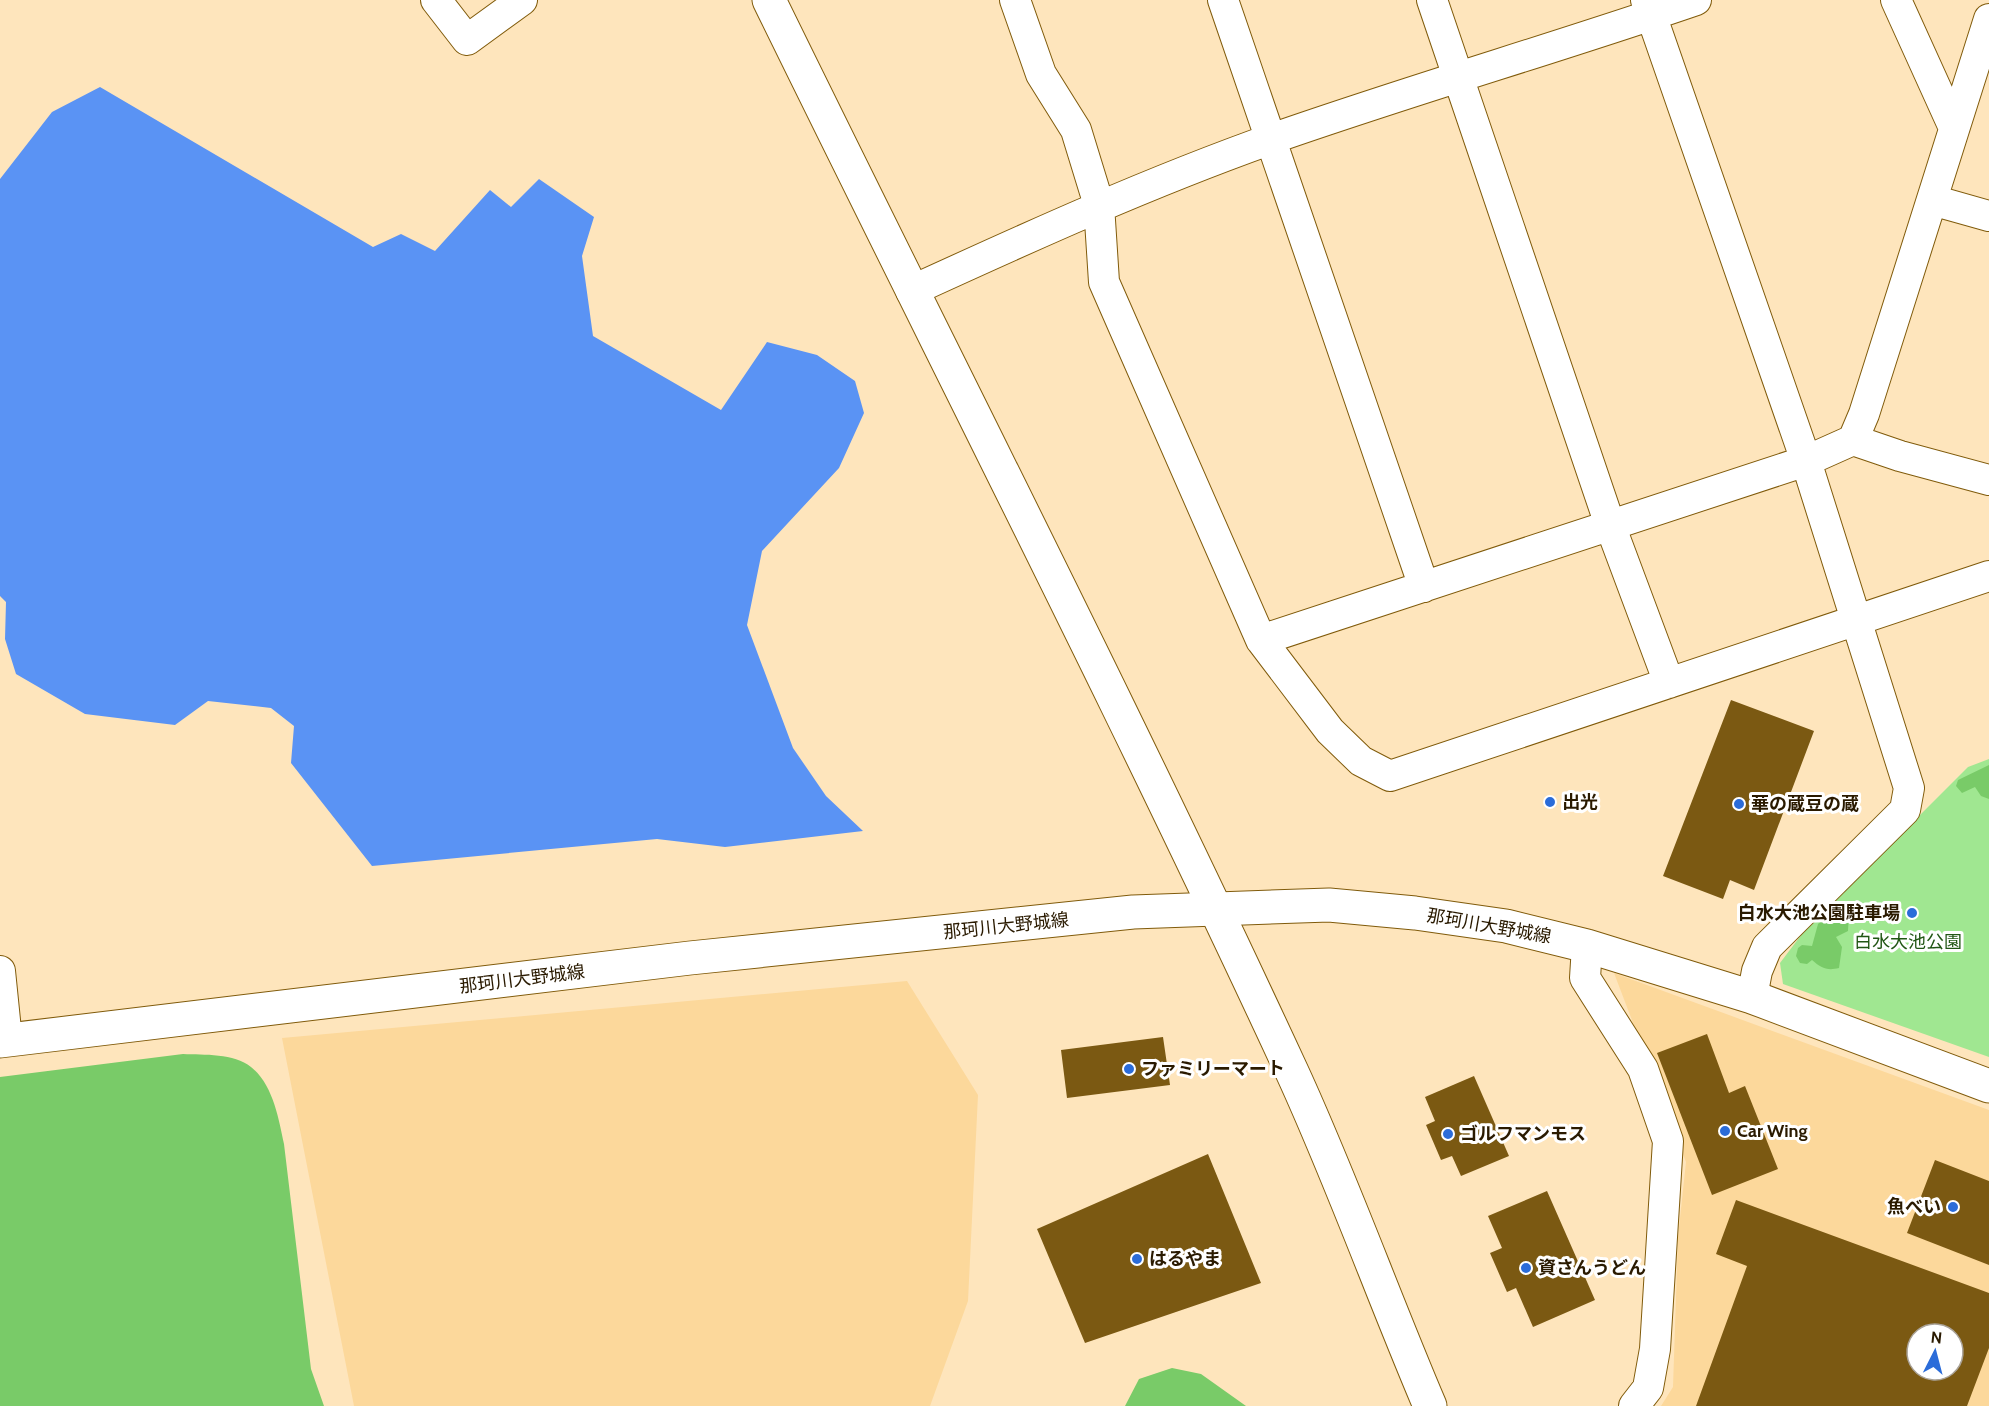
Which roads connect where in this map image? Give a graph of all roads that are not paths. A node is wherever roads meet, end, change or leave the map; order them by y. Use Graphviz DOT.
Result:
graph roads {
  1 [pos="436,0"];
  2 [pos="522,0"];
  3 [pos="769,0"];
  4 [pos="1015,0"];
  5 [pos="1223,0"];
  6 [pos="1432,0"];
  7 [pos="1696,0"];
  8 [pos="1896,0"];
  9 [pos="1648,8"];
  10 [pos="1989,19"];
  11 [pos="1459,75"];
  12 [pos="1954,128"];
  13 [pos="1272,139"];
  14 [pos="1932,200"];
  15 [pos="1099,205"];
  16 [pos="1989,216"];
  17 [pos="911,291"];
  18 [pos="1853,440"];
  19 [pos="1806,461"];
  20 [pos="1989,480"];
  21 [pos="1610,525"];
  22 [pos="1989,576"];
  23 [pos="1424,587"];
  24 [pos="1855,621"];
  25 [pos="1262,640"];
  26 [pos="1669,683"];
  27 [pos="1215,911"];
  28 [pos="1587,946"];
  29 [pos="0,971"];
  30 [pos="1752,998"];
  31 [pos="4,1041"];
  32 [pos="1989,1086"];
  33 [pos="1430,1406"];
  34 [pos="1634,1406"];
  1 -- 2 [label="street"];
  3 -- 17 [label="main road"];
  4 -- 15 [label="street"];
  5 -- 13 [label="street"];
  6 -- 11 [label="street"];
  7 -- 9 [label="street"];
  8 -- 12 [label="street"];
  9 -- 11 [label="street"];
  9 -- 19 [label="street"];
  10 -- 12 [label="street"];
  11 -- 13 [label="street"];
  11 -- 21 [label="street"];
  12 -- 14 [label="street"];
  13 -- 15 [label="street"];
  13 -- 23 [label="street"];
  14 -- 16 [label="street"];
  14 -- 18 [label="street"];
  15 -- 17 [label="street"];
  15 -- 25 [label="street"];
  17 -- 27 [label="main road"];
  18 -- 19 [label="street"];
  18 -- 20 [label="street"];
  19 -- 21 [label="street"];
  19 -- 24 [label="street"];
  21 -- 23 [label="street"];
  21 -- 26 [label="street"];
  22 -- 24 [label="street"];
  23 -- 25 [label="street"];
  24 -- 26 [label="street"];
  24 -- 30 [label="street"];
  25 -- 26 [label="street"];
  27 -- 28 [label="main road, 那珂川大野城線"];
  27 -- 31 [label="main road, 那珂川大野城線"];
  27 -- 33 [label="main road"];
  28 -- 30 [label="main road, 那珂川大野城線"];
  28 -- 34 [label="street"];
  29 -- 31 [label="street"];
  30 -- 32 [label="main road, 那珂川大野城線"];
}
